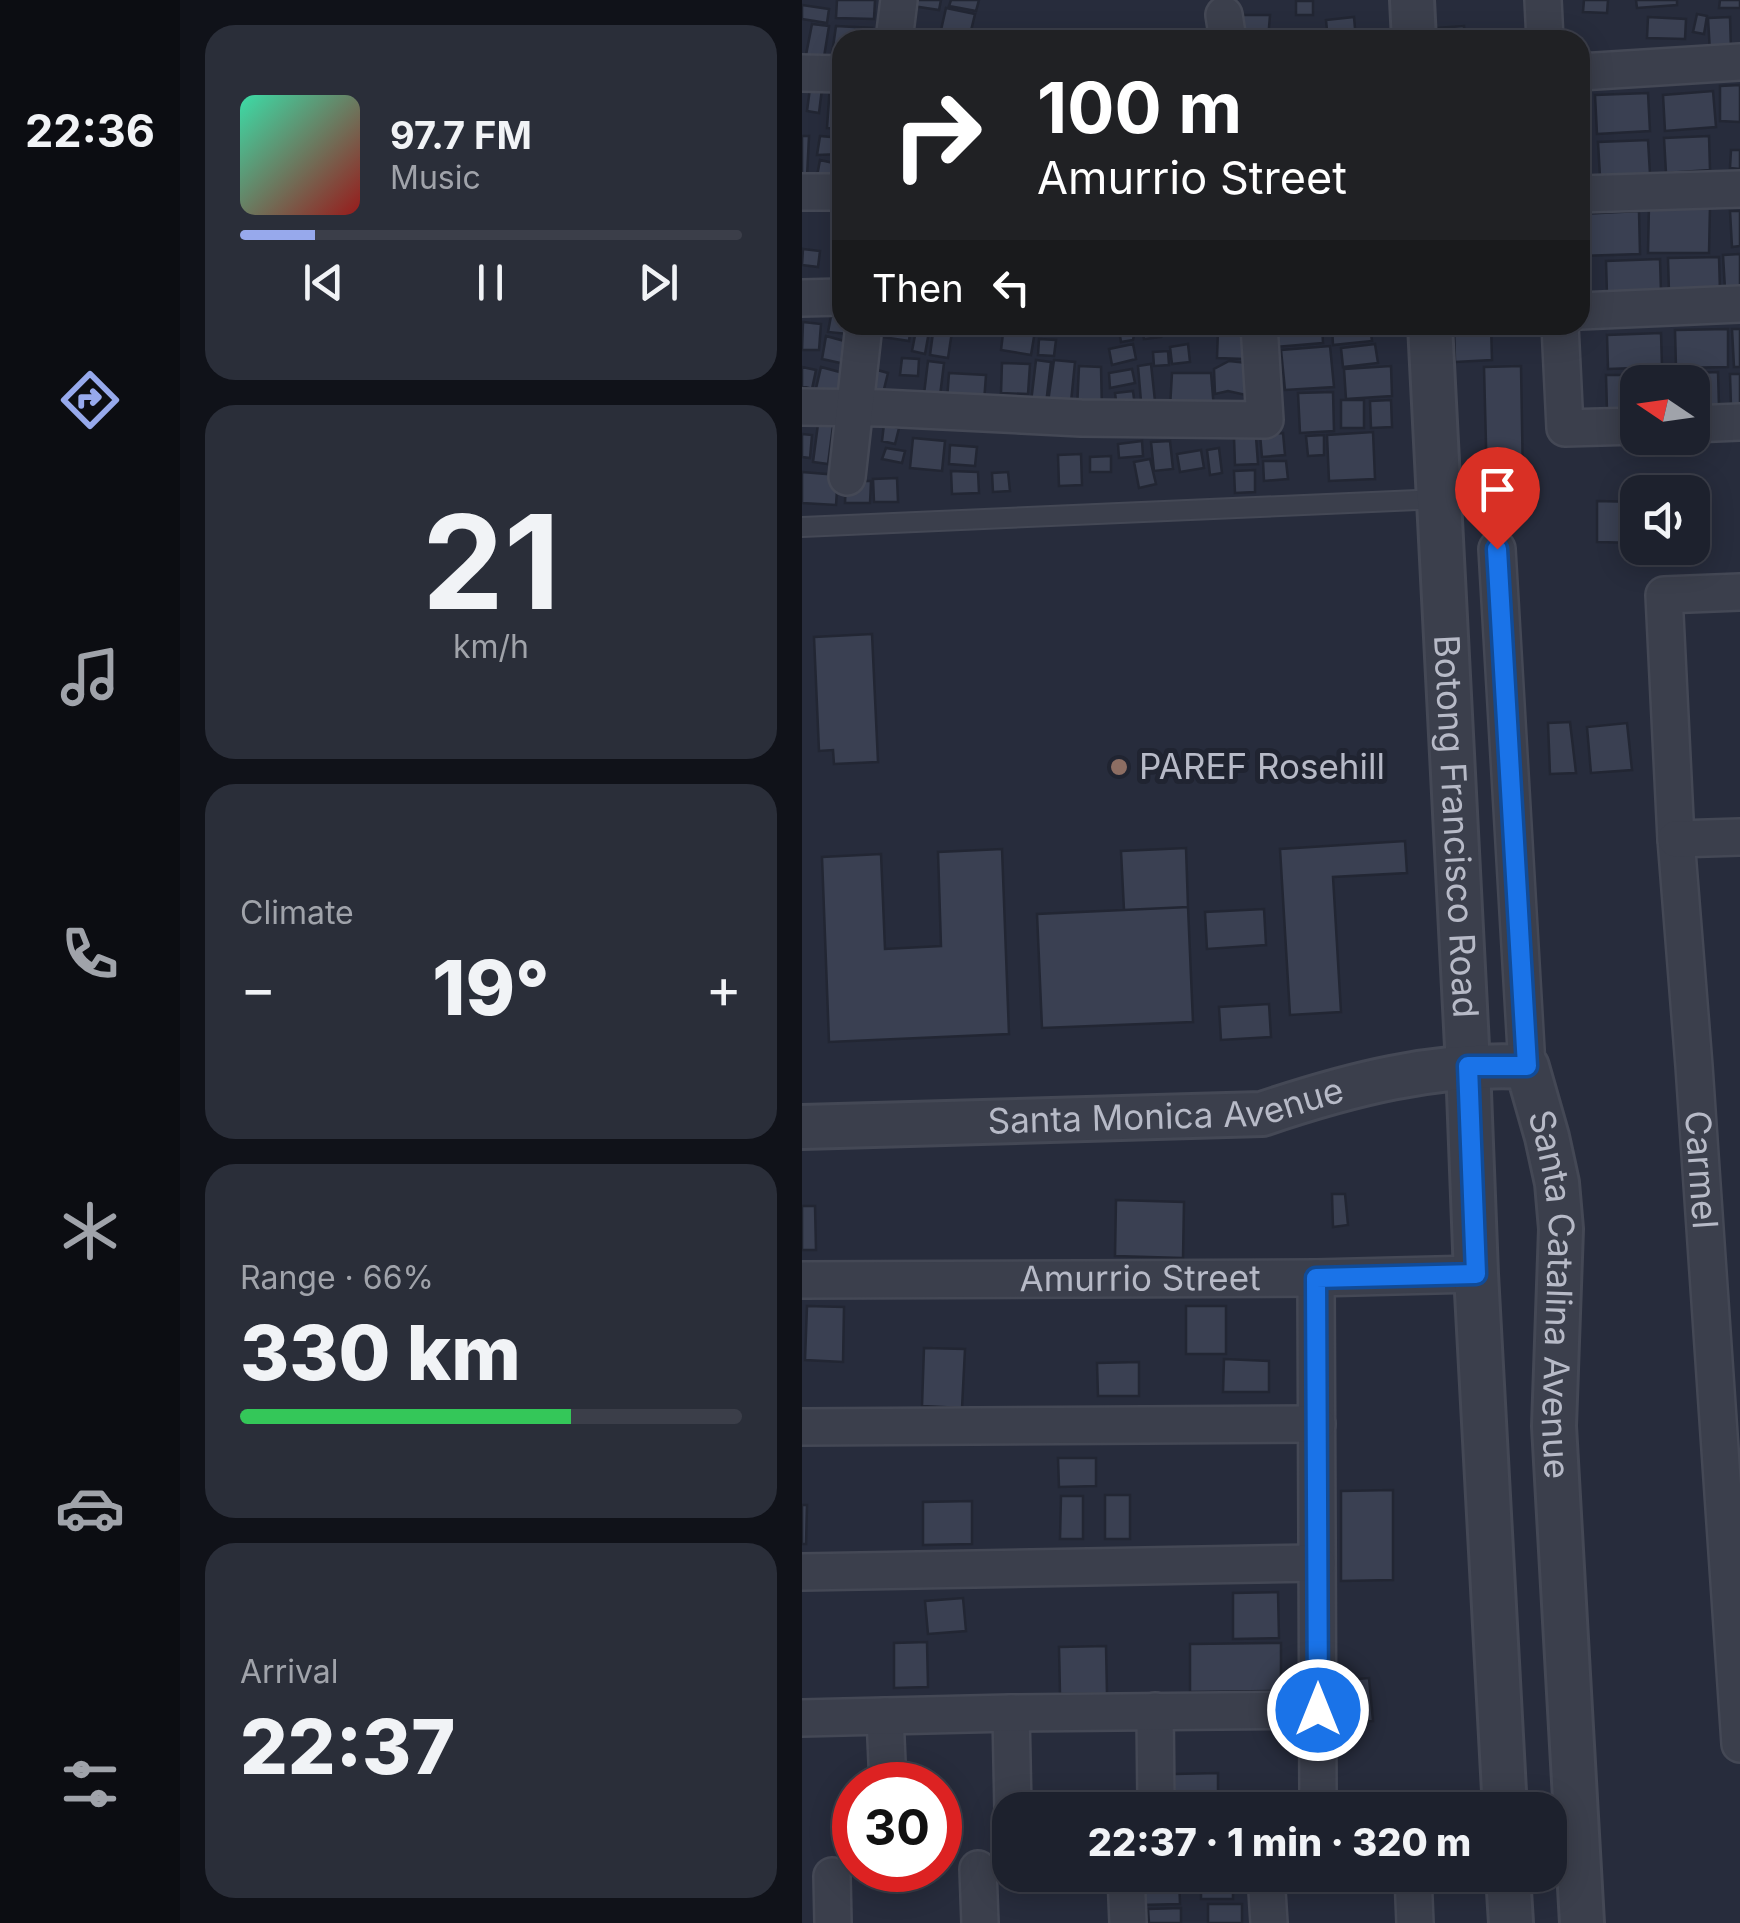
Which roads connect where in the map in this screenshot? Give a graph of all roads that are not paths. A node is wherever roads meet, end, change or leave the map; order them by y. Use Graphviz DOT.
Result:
graph roads {
  1 [pos="898,0"];
  2 [pos="1412,0"];
  3 [pos="1543,0"];
  4 [pos="895,30"];
  5 [pos="1414,30"];
  6 [pos="1544,30"];
  7 [pos="1740,62"];
  8 [pos="1590,71"];
  9 [pos="802,74"];
  10 [pos="832,74"];
  11 [pos="1740,188"];
  12 [pos="802,192"];
  13 [pos="832,192"];
  14 [pos="1590,194"];
  15 [pos="832,297"];
  16 [pos="802,298"];
  17 [pos="1740,304"];
  18 [pos="1590,311"];
  19 [pos="863,335"];
  20 [pos="1260,335"];
  21 [pos="1431,335"];
  22 [pos="1560,335"];
  23 [pos="802,407"];
  24 [pos="854,408"];
  25 [pos="1740,422"];
  26 [pos="1710,423"];
  27 [pos="1620,426"];
  28 [pos="848,477"];
  29 [pos="1440,499"];
  30 [pos="802,527"];
  31 [pos="1497,549"];
  32 [pos="1740,592"];
  33 [pos="1740,836"];
  34 [pos="1676,839"];
  35 [pos="1468,1066"];
  36 [pos="1527,1066"];
  37 [pos="802,1126"];
  38 [pos="1476,1274"];
  39 [pos="1316,1278"];
  40 [pos="802,1280"];
  41 [pos="1317,1424"];
  42 [pos="802,1427"];
  43 [pos="1317,1563"];
  44 [pos="802,1572"];
  45 [pos="1318,1710"];
  46 [pos="1156,1712"];
  47 [pos="1011,1713"];
  48 [pos="885,1716"];
  49 [pos="802,1718"];
  50 [pos="1740,1744"];
  51 [pos="887,1762"];
  52 [pos="1013,1792"];
  53 [pos="1156,1792"];
  54 [pos="1318,1792"];
  55 [pos="1504,1792"];
  56 [pos="978,1869"];
  57 [pos="832,1892"];
  58 [pos="1127,1892"];
  59 [pos="1267,1892"];
  60 [pos="1414,1892"];
  61 [pos="1509,1892"];
  62 [pos="833,1923"];
  63 [pos="980,1923"];
  64 [pos="1128,1923"];
  65 [pos="1270,1923"];
  66 [pos="1415,1923"];
  67 [pos="1511,1923"];
  68 [pos="1582,1923"];
  1 -- 4 [label="street"];
  2 -- 5 [label="street"];
  3 -- 6 [label="street"];
  7 -- 8 [label="street"];
  9 -- 10 [label="street"];
  11 -- 14 [label="street"];
  12 -- 13 [label="street"];
  15 -- 16 [label="street"];
  17 -- 18 [label="street"];
  19 -- 24 [label="street"];
  20 -- 24 [label="street"];
  21 -- 29 [label="street, Botong Francisco Road"];
  22 -- 27 [label="street"];
  23 -- 24 [label="street"];
  24 -- 28 [label="street"];
  25 -- 26 [label="street"];
  29 -- 30 [label="lane"];
  29 -- 35 [label="street, Botong Francisco Road"];
  31 -- 36 [label="street, Santa Catalina Avenue"];
  32 -- 34 [label="street, Carmel"];
  33 -- 34 [label="street"];
  34 -- 50 [label="street, Carmel"];
  35 -- 36 [label="street, Santa Monica Avenue"];
  35 -- 37 [label="street, Santa Monica Avenue"];
  35 -- 38 [label="street, Botong Francisco Road"];
  36 -- 68 [label="street, Santa Catalina Avenue"];
  38 -- 39 [label="street, Amurrio Street"];
  38 -- 55 [label="street, Botong Francisco Road"];
  39 -- 40 [label="street, Amurrio Street"];
  39 -- 41 [label="street"];
  41 -- 42 [label="street"];
  41 -- 43 [label="street"];
  43 -- 44 [label="street"];
  43 -- 45 [label="street"];
  45 -- 46 [label="street"];
  45 -- 54 [label="street"];
  46 -- 47 [label="street"];
  46 -- 53 [label="street"];
  47 -- 48 [label="street"];
  47 -- 52 [label="street"];
  48 -- 49 [label="street"];
  48 -- 51 [label="street"];
  56 -- 63 [label="street"];
  57 -- 62 [label="street"];
  58 -- 64 [label="street"];
  59 -- 65 [label="street"];
  60 -- 66 [label="street"];
  61 -- 67 [label="street"];
}
